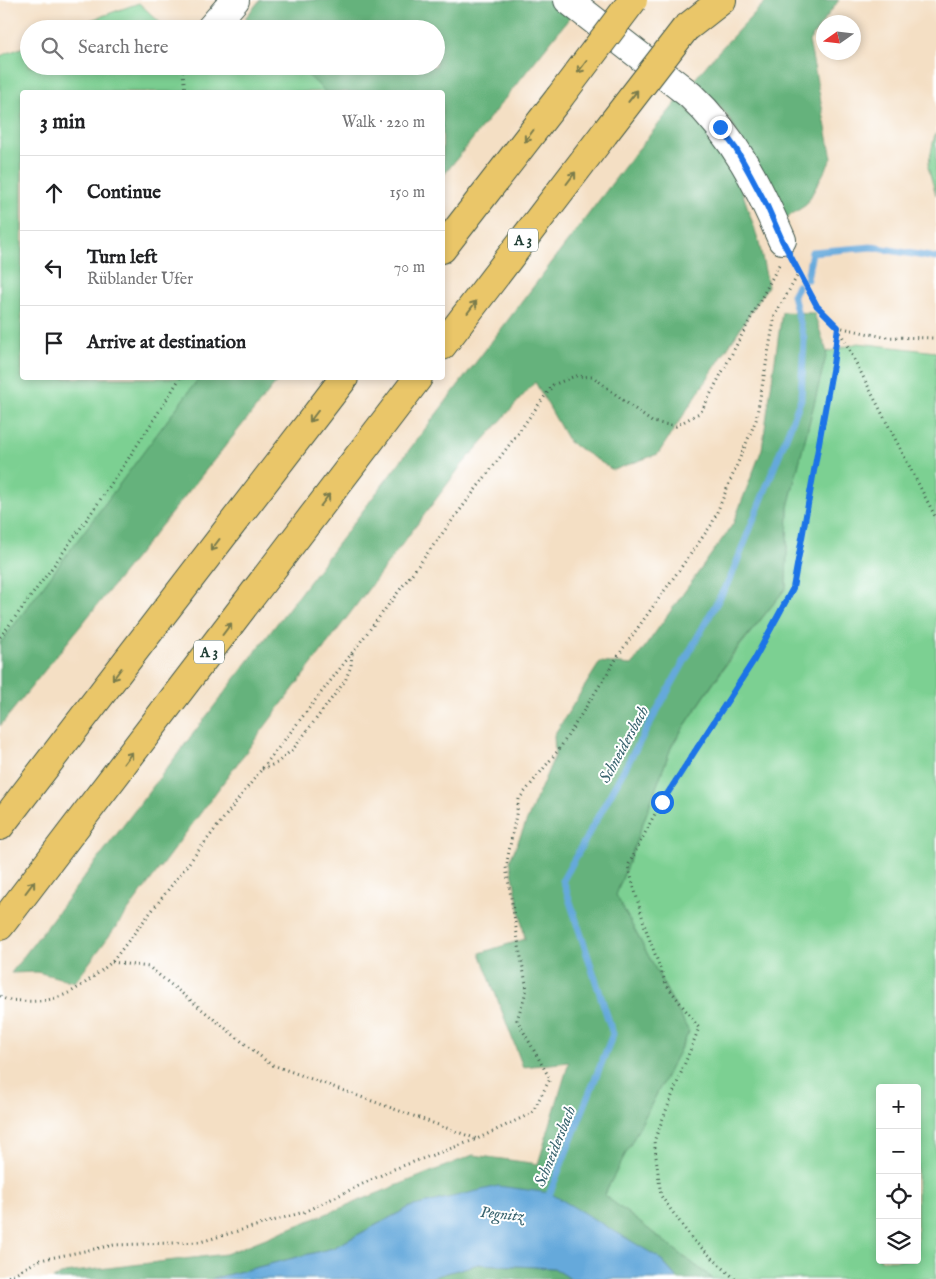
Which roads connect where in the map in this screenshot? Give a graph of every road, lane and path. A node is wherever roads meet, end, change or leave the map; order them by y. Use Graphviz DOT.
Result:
graph roads {
  1 [pos="235,0"];
  2 [pos="568,0"];
  3 [pos="633,0"];
  4 [pos="707,0"];
  5 [pos="722,0"];
  6 [pos="218,20"];
  7 [pos="685,29"];
  8 [pos="184,75"];
  9 [pos="185,90"];
  10 [pos="445,245"];
  11 [pos="785,245"];
  12 [pos="799,273"];
  13 [pos="838,327"];
  14 [pos="936,338"];
  15 [pos="445,342"];
  16 [pos="179,380"];
  17 [pos="342,380"];
  18 [pos="416,380"];
  19 [pos="936,518"];
  20 [pos="0,637"];
  21 [pos="352,653"];
  22 [pos="261,769"];
  23 [pos="0,826"];
  24 [pos="0,926"];
  25 [pos="112,962"];
  26 [pos="0,996"];
  27 [pos="477,1140"];
  28 [pos="4,1279"];
  29 [pos="736,1279"];
  1 -- 6 [label="lane"];
  2 -- 11 [label="lane"];
  3 -- 10 [label="highway, one-way, bridge"];
  4 -- 7 [label="highway, A 3"];
  5 -- 7 [label="highway"];
  15 -- 7 [label="highway, A 3, one-way, bridge"];
  8 -- 9 [label="path"];
  11 -- 12 [label="path"];
  11 -- 21 [label="path"];
  12 -- 13 [label="path"];
  12 -- 27 [label="path"];
  13 -- 14 [label="path"];
  13 -- 19 [label="path"];
  13 -- 29 [label="path"];
  16 -- 20 [label="path"];
  17 -- 23 [label="highway, one-way"];
  24 -- 18 [label="highway, A 3, one-way"];
  21 -- 22 [label="path"];
  21 -- 22 [label="path"];
  22 -- 25 [label="path"];
  25 -- 26 [label="path"];
  25 -- 27 [label="path"];
  27 -- 28 [label="path"];
}
